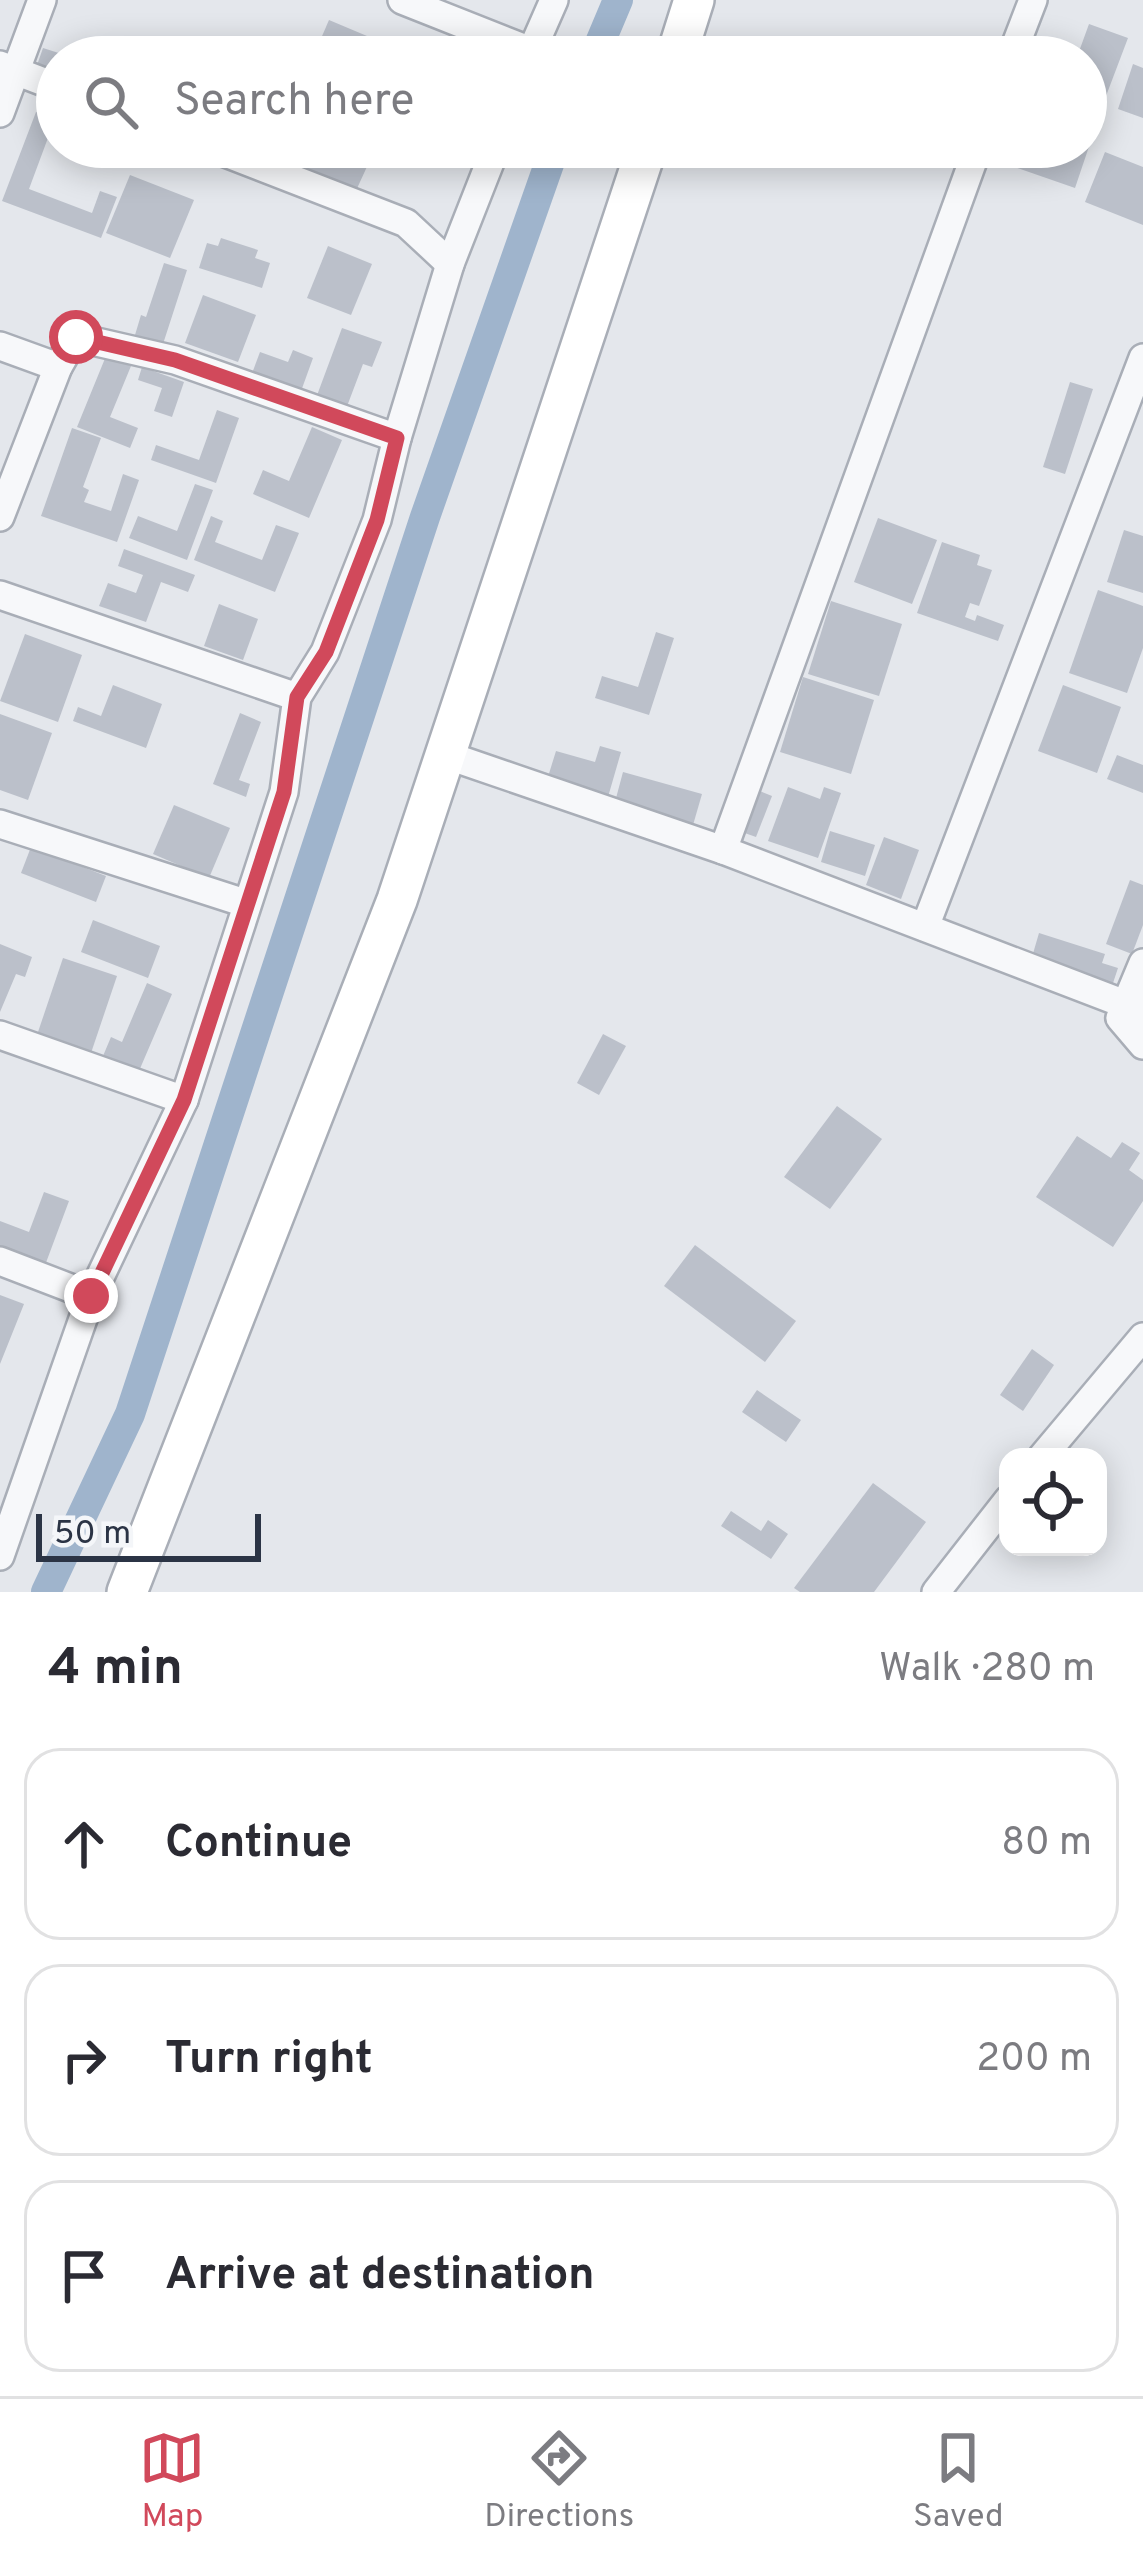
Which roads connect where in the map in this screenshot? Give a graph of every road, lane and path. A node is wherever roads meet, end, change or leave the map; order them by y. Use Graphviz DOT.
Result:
graph roads {
  1 [pos="42,0"];
  2 [pos="402,0"];
  3 [pos="554,0"];
  4 [pos="694,0"];
  5 [pos="1033,0"];
  6 [pos="487,36"];
  7 [pos="538,36"];
  8 [pos="683,36"];
  9 [pos="1019,36"];
  10 [pos="8,68"];
  11 [pos="36,79"];
  12 [pos="0,113"];
  13 [pos="264,168"];
  14 [pos="488,168"];
  15 [pos="640,168"];
  16 [pos="970,168"];
  17 [pos="450,264"];
  18 [pos="0,346"];
  19 [pos="1143,358"];
  20 [pos="58,367"];
  21 [pos="397,438"];
  22 [pos="0,517"];
  23 [pos="0,595"];
  24 [pos="297,697"];
  25 [pos="446,755"];
  26 [pos="0,824"];
  27 [pos="723,850"];
  28 [pos="245,903"];
  29 [pos="925,927"];
  30 [pos="1143,963"];
  31 [pos="1134,1009"];
  32 [pos="0,1035"];
  33 [pos="1143,1045"];
  34 [pos="184,1100"];
  35 [pos="0,1261"];
  36 [pos="91,1296"];
  37 [pos="1143,1337"];
  38 [pos="1050,1448"];
  39 [pos="999,1512"];
  40 [pos="0,1556"];
  41 [pos="127,1592"];
  42 [pos="936,1592"];
  1 -- 10 [label="street"];
  2 -- 6 [label="street"];
  3 -- 7 [label="street"];
  4 -- 8 [label="street"];
  5 -- 9 [label="street"];
  10 -- 11 [label="street"];
  10 -- 12 [label="street"];
  13 -- 17 [label="street"];
  14 -- 17 [label="street"];
  15 -- 25 [label="street"];
  16 -- 27 [label="street"];
  17 -- 21 [label="street"];
  18 -- 20 [label="street"];
  19 -- 29 [label="street"];
  20 -- 21 [label="street"];
  20 -- 22 [label="street"];
  21 -- 24 [label="street"];
  23 -- 24 [label="street"];
  24 -- 28 [label="street"];
  25 -- 27 [label="street"];
  25 -- 41 [label="street"];
  26 -- 28 [label="street"];
  27 -- 29 [label="street"];
  28 -- 34 [label="street"];
  29 -- 31 [label="street"];
  30 -- 31 [label="street"];
  31 -- 33 [label="street"];
  32 -- 34 [label="street"];
  34 -- 36 [label="street"];
  35 -- 36 [label="street"];
  36 -- 40 [label="street"];
  37 -- 38 [label="street"];
  39 -- 42 [label="street"];
}
